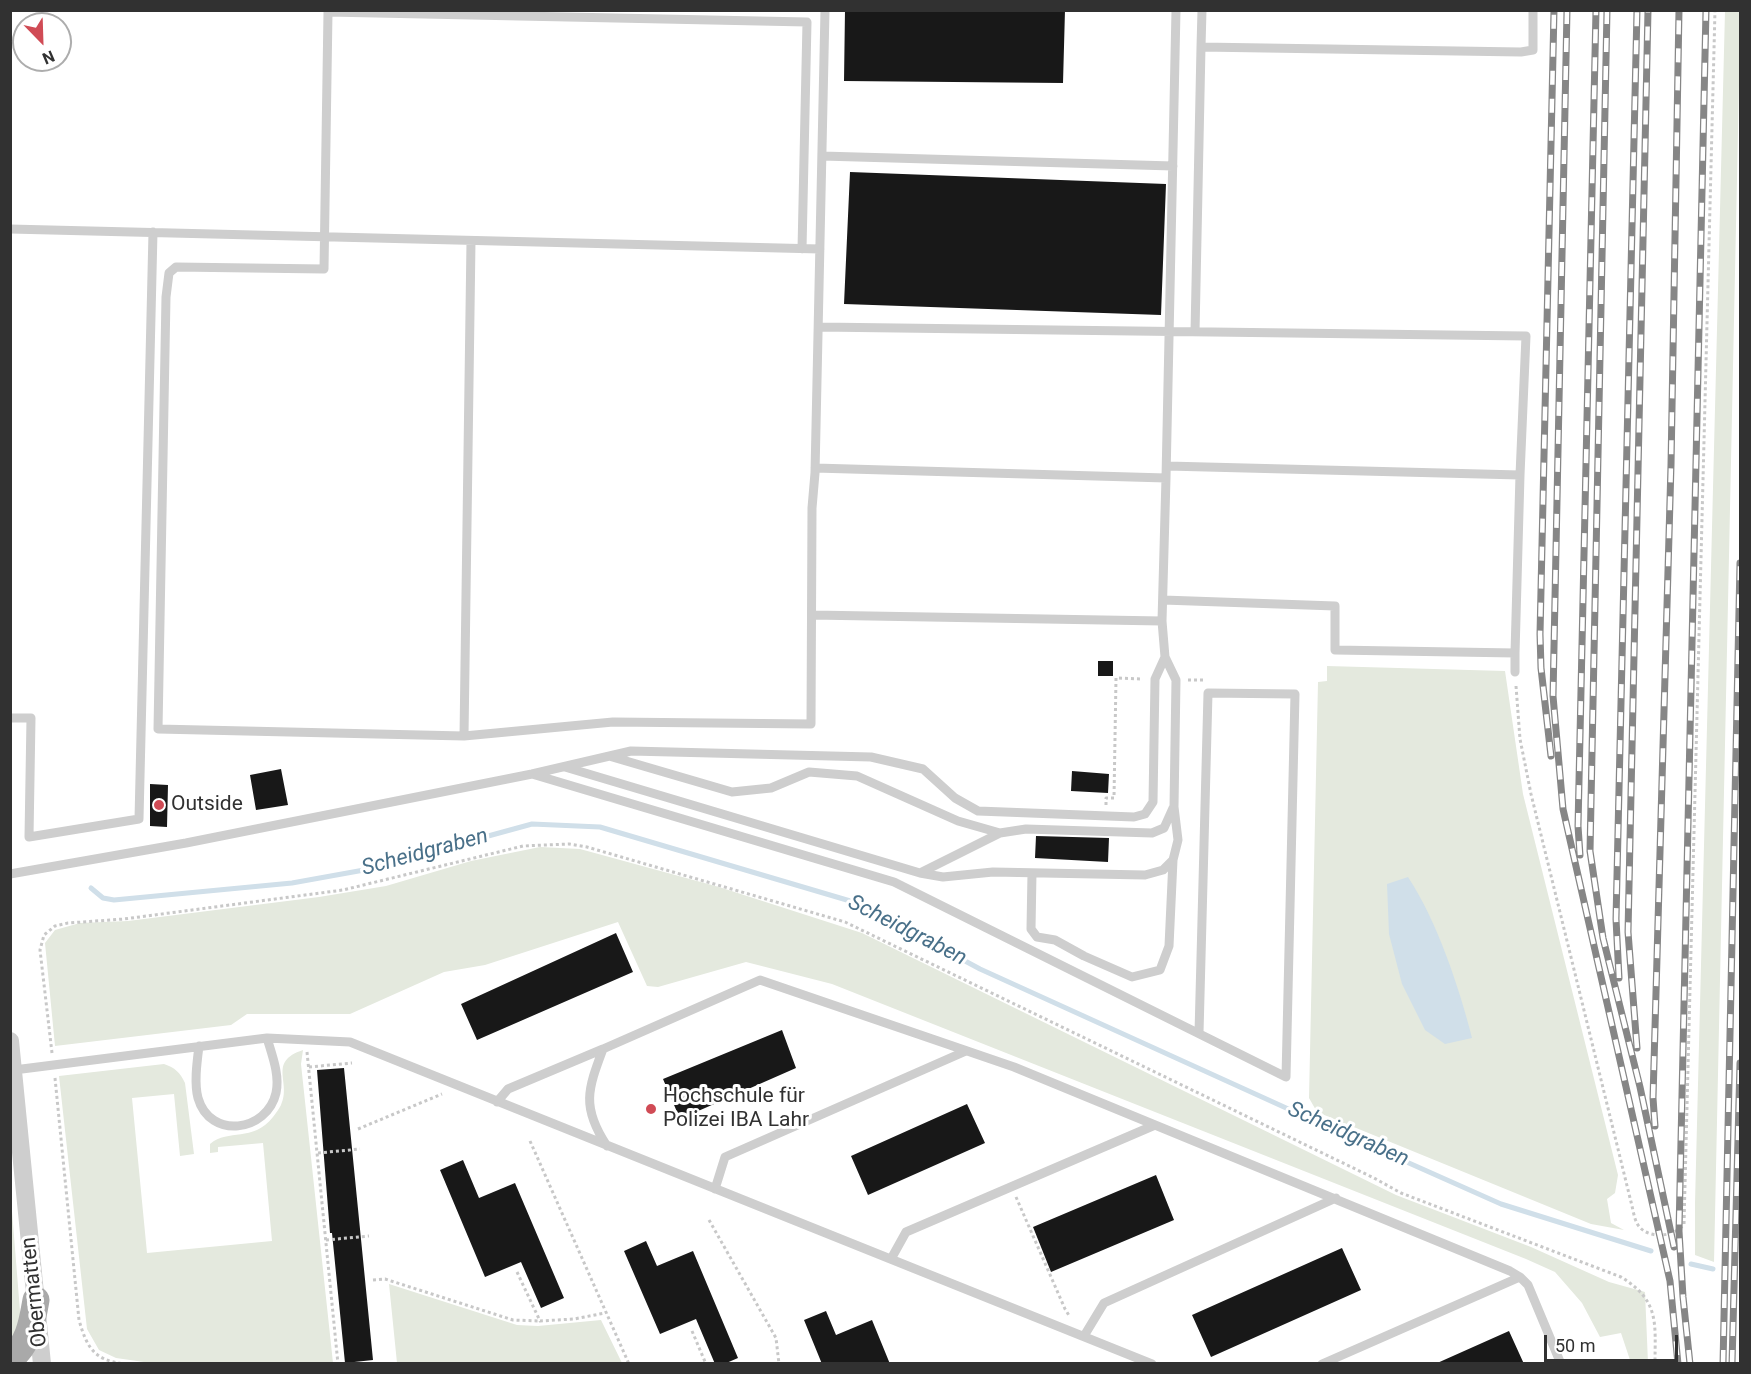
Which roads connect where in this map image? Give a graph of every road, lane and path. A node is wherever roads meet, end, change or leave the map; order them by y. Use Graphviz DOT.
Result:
graph roads {
  1 [pos="825,10"];
  2 [pos="1176,10"];
  3 [pos="1202,10"];
  4 [pos="1533,10"];
  5 [pos="1715,10"];
  6 [pos="1201,47"];
  7 [pos="822,156"];
  8 [pos="1173,166"];
  9 [pos="10,229"];
  10 [pos="153,232"];
  11 [pos="325,237"];
  12 [pos="471,241"];
  13 [pos="802,249"];
  14 [pos="820,249"];
  15 [pos="819,327"];
  16 [pos="1170,332"];
  17 [pos="1194,332"];
  18 [pos="1167,466"];
  19 [pos="815,468"];
  20 [pos="1520,476"];
  21 [pos="1166,478"];
  22 [pos="1162,600"];
  23 [pos="812,615"];
  24 [pos="1162,621"];
  25 [pos="1515,653"];
  26 [pos="1165,657"];
  27 [pos="1515,672"];
  28 [pos="10,718"];
  29 [pos="464,736"];
  30 [pos="607,755"];
  31 [pos="562,766"];
  32 [pos="532,774"];
  33 [pos="1174,807"];
  34 [pos="1000,833"];
  35 [pos="1173,860"];
  36 [pos="920,873"];
  37 [pos="1032,873"];
  38 [pos="10,874"];
  39 [pos="1199,1033"];
  40 [pos="267,1038"];
  41 [pos="306,1040"];
  42 [pos="10,1041"];
  43 [pos="199,1046"];
  44 [pos="603,1049"];
  45 [pos="966,1051"];
  46 [pos="352,1063"];
  47 [pos="54,1064"];
  48 [pos="309,1067"];
  49 [pos="14,1070"];
  50 [pos="459,1086"];
  51 [pos="497,1102"];
  52 [pos="1155,1125"];
  53 [pos="358,1129"];
  54 [pos="530,1141"];
  55 [pos="607,1146"];
  56 [pos="360,1149"];
  57 [pos="318,1153"];
  58 [pos="1012,1187"];
  59 [pos="715,1189"];
  60 [pos="1336,1198"];
  61 [pos="709,1220"];
  62 [pos="369,1236"];
  63 [pos="326,1240"];
  64 [pos="891,1259"];
  65 [pos="517,1272"];
  66 [pos="1520,1277"];
  67 [pos="373,1280"];
  68 [pos="36,1300"];
  69 [pos="605,1313"];
  70 [pos="540,1321"];
  71 [pos="692,1331"];
  72 [pos="1083,1336"];
  73 [pos="10,1359"];
  74 [pos="42,1364"];
  75 [pos="124,1364"];
  76 [pos="339,1364"];
  77 [pos="629,1364"];
  78 [pos="706,1364"];
  79 [pos="779,1364"];
  80 [pos="1152,1364"];
  81 [pos="1322,1364"];
  82 [pos="1561,1364"];
  83 [pos="1655,1364"];
  1 -- 7 [label="lane"];
  2 -- 8 [label="lane"];
  3 -- 6 [label="lane"];
  4 -- 6 [label="lane"];
  5 -- 27 [label="path"];
  6 -- 17 [label="lane"];
  7 -- 8 [label="lane"];
  7 -- 14 [label="lane"];
  8 -- 16 [label="lane"];
  9 -- 10 [label="lane"];
  10 -- 11 [label="lane"];
  10 -- 28 [label="lane"];
  11 -- 12 [label="lane"];
  11 -- 13 [label="lane"];
  11 -- 29 [label="lane"];
  12 -- 13 [label="lane"];
  12 -- 29 [label="lane"];
  13 -- 14 [label="lane"];
  14 -- 15 [label="lane"];
  15 -- 16 [label="lane"];
  15 -- 19 [label="lane"];
  16 -- 17 [label="lane"];
  16 -- 18 [label="lane"];
  17 -- 20 [label="lane"];
  18 -- 20 [label="lane"];
  18 -- 21 [label="lane"];
  19 -- 21 [label="lane"];
  19 -- 23 [label="lane"];
  20 -- 25 [label="lane"];
  21 -- 22 [label="lane"];
  22 -- 24 [label="lane"];
  22 -- 25 [label="lane"];
  23 -- 24 [label="lane"];
  23 -- 29 [label="lane"];
  24 -- 26 [label="lane"];
  25 -- 27 [label="lane"];
  26 -- 30 [label="lane"];
  26 -- 33 [label="lane"];
  30 -- 31 [label="lane"];
  30 -- 34 [label="lane"];
  31 -- 32 [label="lane"];
  31 -- 36 [label="lane"];
  32 -- 38 [label="lane"];
  32 -- 39 [label="lane"];
  33 -- 34 [label="lane"];
  33 -- 35 [label="lane"];
  34 -- 36 [label="lane"];
  35 -- 37 [label="lane"];
  35 -- 37 [label="lane"];
  36 -- 37 [label="lane"];
  39 -- 39 [label="lane"];
  40 -- 41 [label="lane"];
  40 -- 43 [label="lane"];
  40 -- 43 [label="lane"];
  41 -- 48 [label="path"];
  41 -- 50 [label="lane"];
  42 -- 49 [label="street, Obermatten"];
  43 -- 47 [label="lane"];
  44 -- 45 [label="lane"];
  44 -- 51 [label="lane"];
  44 -- 55 [label="lane"];
  45 -- 52 [label="lane"];
  45 -- 59 [label="lane"];
  46 -- 48 [label="path"];
  47 -- 49 [label="lane"];
  47 -- 75 [label="path"];
  47 -- 83 [label="path"];
  48 -- 57 [label="path"];
  49 -- 68 [label="street, Obermatten"];
  50 -- 51 [label="lane"];
  50 -- 53 [label="path"];
  51 -- 55 [label="lane"];
  52 -- 58 [label="lane"];
  52 -- 60 [label="lane"];
  54 -- 69 [label="path"];
  55 -- 59 [label="lane"];
  56 -- 57 [label="path"];
  57 -- 63 [label="path"];
  58 -- 64 [label="lane"];
  58 -- 72 [label="path"];
  59 -- 64 [label="lane"];
  60 -- 66 [label="lane"];
  60 -- 72 [label="lane"];
  61 -- 79 [label="path"];
  62 -- 63 [label="path"];
  63 -- 76 [label="path"];
  64 -- 72 [label="lane"];
  65 -- 70 [label="path"];
  66 -- 81 [label="lane"];
  66 -- 82 [label="lane"];
  67 -- 70 [label="path"];
  68 -- 73 [label="main road"];
  68 -- 74 [label="street, Obermatten"];
  69 -- 70 [label="path"];
  69 -- 77 [label="path"];
  71 -- 78 [label="path"];
  72 -- 80 [label="lane"];
}
